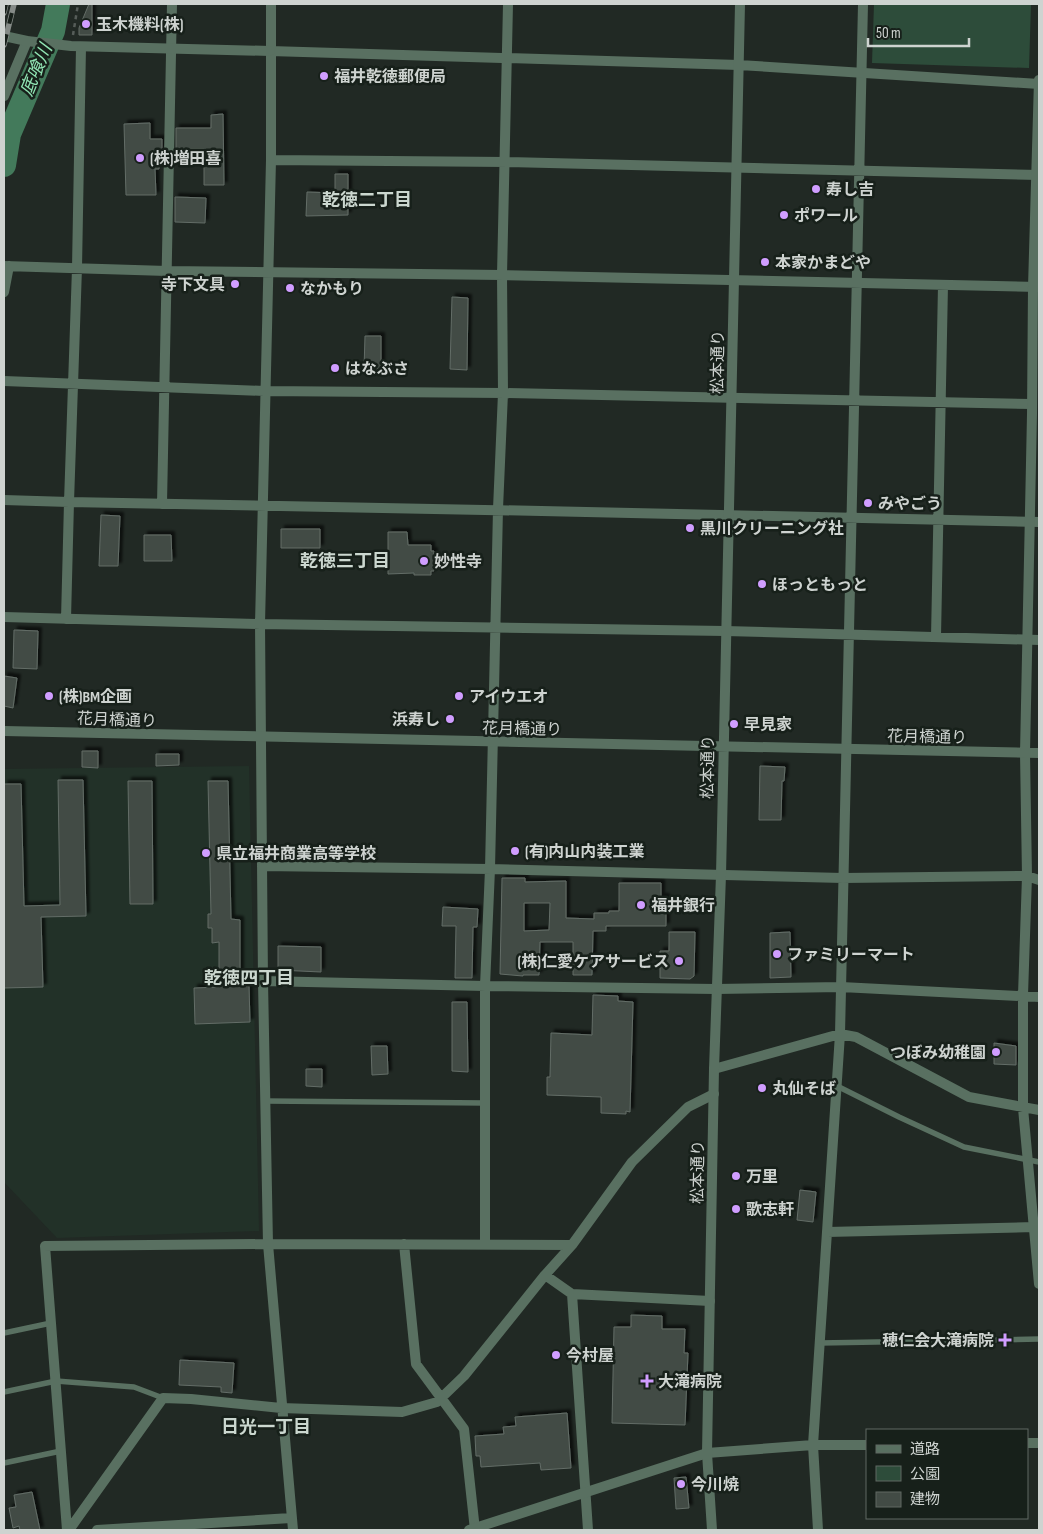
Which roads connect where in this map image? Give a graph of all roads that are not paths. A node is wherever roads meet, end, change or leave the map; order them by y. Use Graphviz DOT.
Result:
graph roads {
  1 [pos="172,4"];
  2 [pos="271,4"];
  3 [pos="508,4"];
  4 [pos="740,4"];
  5 [pos="863,4"];
  6 [pos="4,36"];
  7 [pos="29,42"];
  8 [pos="74,46"];
  9 [pos="172,49"];
  10 [pos="270,51"];
  11 [pos="508,57"];
  12 [pos="739,65"];
  13 [pos="862,73"];
  14 [pos="1039,80"];
  15 [pos="1039,84"];
  16 [pos="4,96"];
  17 [pos="271,160"];
  18 [pos="506,162"];
  19 [pos="736,167"];
  20 [pos="860,170"];
  21 [pos="1038,175"];
  22 [pos="7,266"];
  23 [pos="77,268"];
  24 [pos="167,271"];
  25 [pos="268,273"];
  26 [pos="502,276"];
  27 [pos="734,281"];
  28 [pos="857,283"];
  29 [pos="943,285"];
  30 [pos="1036,287"];
  31 [pos="4,292"];
  32 [pos="4,381"];
  33 [pos="72,384"];
  34 [pos="164,388"];
  35 [pos="264,391"];
  36 [pos="503,393"];
  37 [pos="731,397"];
  38 [pos="854,400"];
  39 [pos="941,402"];
  40 [pos="1034,410"];
  41 [pos="4,500"];
  42 [pos="69,502"];
  43 [pos="162,504"];
  44 [pos="262,507"];
  45 [pos="498,510"];
  46 [pos="728,514"];
  47 [pos="851,517"];
  48 [pos="938,519"];
  49 [pos="1034,521"];
  50 [pos="4,617"];
  51 [pos="66,618"];
  52 [pos="260,624"];
  53 [pos="496,628"];
  54 [pos="725,631"];
  55 [pos="848,635"];
  56 [pos="936,637"];
  57 [pos="1026,640"];
  58 [pos="1039,640"];
  59 [pos="4,731"];
  60 [pos="261,737"];
  61 [pos="493,742"];
  62 [pos="722,746"];
  63 [pos="845,748"];
  64 [pos="1025,753"];
  65 [pos="1039,753"];
  66 [pos="262,866"];
  67 [pos="490,869"];
  68 [pos="721,875"];
  69 [pos="1027,876"];
  70 [pos="843,878"];
  71 [pos="1039,880"];
  72 [pos="264,981"];
  73 [pos="485,986"];
  74 [pos="841,987"];
  75 [pos="716,988"];
  76 [pos="1023,995"];
  77 [pos="1039,997"];
  78 [pos="840,1034"];
  79 [pos="714,1069"];
  80 [pos="837,1086"];
  81 [pos="714,1094"];
  82 [pos="266,1101"];
  83 [pos="485,1103"];
  84 [pos="1023,1108"];
  85 [pos="1039,1110"];
  86 [pos="1028,1161"];
  87 [pos="1039,1162"];
  88 [pos="1034,1227"];
  89 [pos="827,1232"];
  90 [pos="268,1244"];
  91 [pos="404,1244"];
  92 [pos="485,1244"];
  93 [pos="572,1245"];
  94 [pos="545,1275"];
  95 [pos="1039,1284"];
  96 [pos="572,1294"];
  97 [pos="710,1301"];
  98 [pos="51,1324"];
  99 [pos="4,1333"];
  100 [pos="1039,1339"];
  101 [pos="820,1343"];
  102 [pos="56,1381"];
  103 [pos="4,1392"];
  104 [pos="442,1397"];
  105 [pos="162,1398"];
  106 [pos="282,1408"];
  107 [pos="866,1445"];
  108 [pos="813,1446"];
  109 [pos="61,1452"];
  110 [pos="707,1453"];
  111 [pos="4,1463"];
  112 [pos="586,1493"];
  113 [pos="292,1518"];
  114 [pos="68,1530"];
  115 [pos="97,1530"];
  116 [pos="293,1530"];
  117 [pos="473,1530"];
  118 [pos="588,1530"];
  119 [pos="712,1530"];
  120 [pos="818,1530"];
  1 -- 9 [label="street"];
  2 -- 10 [label="street"];
  3 -- 11 [label="street"];
  4 -- 12 [label="street, 松本通り"];
  5 -- 13 [label="street"];
  6 -- 7 [label="street"];
  7 -- 8 [label="street"];
  7 -- 16 [label="street"];
  8 -- 9 [label="street"];
  8 -- 23 [label="street"];
  9 -- 10 [label="street"];
  9 -- 24 [label="street"];
  10 -- 11 [label="street"];
  10 -- 17 [label="street"];
  11 -- 12 [label="street"];
  11 -- 18 [label="street"];
  12 -- 13 [label="street"];
  12 -- 19 [label="street, 松本通り"];
  13 -- 15 [label="street"];
  13 -- 20 [label="street"];
  14 -- 15 [label="street"];
  15 -- 21 [label="street"];
  17 -- 18 [label="street"];
  17 -- 25 [label="street"];
  18 -- 19 [label="street"];
  18 -- 26 [label="street"];
  19 -- 20 [label="street"];
  19 -- 27 [label="street, 松本通り"];
  20 -- 21 [label="street"];
  20 -- 28 [label="street"];
  21 -- 30 [label="street"];
  22 -- 23 [label="street"];
  22 -- 31 [label="street"];
  23 -- 24 [label="street"];
  23 -- 33 [label="street"];
  24 -- 25 [label="street"];
  24 -- 34 [label="street"];
  25 -- 26 [label="street"];
  25 -- 35 [label="street"];
  26 -- 27 [label="street"];
  26 -- 36 [label="street"];
  27 -- 28 [label="street"];
  27 -- 37 [label="street, 松本通り"];
  28 -- 29 [label="street"];
  28 -- 38 [label="street"];
  29 -- 30 [label="street"];
  29 -- 39 [label="street"];
  30 -- 40 [label="street"];
  32 -- 33 [label="street"];
  33 -- 34 [label="street"];
  33 -- 42 [label="street"];
  34 -- 35 [label="street"];
  34 -- 43 [label="street"];
  35 -- 36 [label="street"];
  35 -- 44 [label="street"];
  36 -- 37 [label="street"];
  36 -- 45 [label="street"];
  37 -- 38 [label="street"];
  37 -- 46 [label="street, 松本通り"];
  38 -- 39 [label="street"];
  38 -- 47 [label="street"];
  39 -- 40 [label="street"];
  39 -- 48 [label="street"];
  40 -- 49 [label="street"];
  41 -- 42 [label="street"];
  42 -- 43 [label="street"];
  42 -- 51 [label="street"];
  43 -- 44 [label="street"];
  44 -- 45 [label="street"];
  44 -- 52 [label="street"];
  45 -- 46 [label="street"];
  45 -- 53 [label="street"];
  46 -- 47 [label="street"];
  46 -- 54 [label="street, 松本通り"];
  47 -- 48 [label="street"];
  47 -- 55 [label="street"];
  48 -- 49 [label="street"];
  48 -- 56 [label="street"];
  49 -- 57 [label="street"];
  50 -- 51 [label="street"];
  51 -- 52 [label="street"];
  52 -- 53 [label="street"];
  52 -- 60 [label="street"];
  53 -- 54 [label="street"];
  53 -- 61 [label="street"];
  54 -- 55 [label="street"];
  54 -- 62 [label="street, 松本通り"];
  55 -- 56 [label="street"];
  55 -- 63 [label="street"];
  56 -- 57 [label="street"];
  57 -- 58 [label="street"];
  57 -- 64 [label="street"];
  59 -- 60 [label="street, 花月橋通り"];
  60 -- 61 [label="street, 花月橋通り"];
  60 -- 66 [label="street"];
  61 -- 62 [label="street, 花月橋通り"];
  61 -- 67 [label="street"];
  62 -- 63 [label="street, 花月橋通り"];
  62 -- 68 [label="street, 松本通り"];
  63 -- 64 [label="street, 花月橋通り"];
  63 -- 70 [label="street"];
  64 -- 65 [label="street, 花月橋通り"];
  64 -- 69 [label="street"];
  66 -- 67 [label="street"];
  66 -- 72 [label="street"];
  67 -- 68 [label="street"];
  67 -- 73 [label="street"];
  68 -- 70 [label="street"];
  68 -- 75 [label="street, 松本通り"];
  69 -- 70 [label="street"];
  69 -- 71 [label="street"];
  69 -- 76 [label="street"];
  70 -- 74 [label="street"];
  72 -- 73 [label="street"];
  72 -- 82 [label="street"];
  73 -- 75 [label="street"];
  73 -- 83 [label="street"];
  74 -- 75 [label="street"];
  74 -- 76 [label="street"];
  74 -- 78 [label="street"];
  75 -- 79 [label="street, 松本通り"];
  76 -- 77 [label="street"];
  76 -- 84 [label="street"];
  78 -- 79 [label="street"];
  78 -- 80 [label="street"];
  78 -- 84 [label="street"];
  79 -- 81 [label="street, 松本通り"];
  80 -- 86 [label="lane"];
  80 -- 89 [label="street"];
  81 -- 93 [label="street"];
  81 -- 97 [label="street, 松本通り"];
  82 -- 83 [label="lane"];
  82 -- 90 [label="street"];
  83 -- 92 [label="street"];
  84 -- 85 [label="street"];
  84 -- 86 [label="street"];
  86 -- 87 [label="lane"];
  86 -- 88 [label="street"];
  88 -- 89 [label="street"];
  88 -- 95 [label="street"];
  89 -- 101 [label="street"];
  90 -- 91 [label="street"];
  90 -- 98 [label="street"];
  90 -- 106 [label="street"];
  91 -- 92 [label="street"];
  91 -- 104 [label="street"];
  92 -- 93 [label="street"];
  93 -- 94 [label="street"];
  94 -- 96 [label="street"];
  94 -- 104 [label="street"];
  96 -- 97 [label="street"];
  96 -- 112 [label="street"];
  97 -- 110 [label="street, 松本通り"];
  98 -- 99 [label="lane"];
  98 -- 102 [label="street"];
  100 -- 101 [label="lane"];
  101 -- 108 [label="street"];
  102 -- 103 [label="lane"];
  102 -- 105 [label="lane"];
  102 -- 109 [label="street"];
  104 -- 106 [label="street"];
  104 -- 117 [label="street"];
  105 -- 106 [label="street"];
  105 -- 114 [label="street"];
  106 -- 113 [label="street"];
  107 -- 108 [label="street"];
  108 -- 110 [label="street"];
  108 -- 120 [label="street"];
  109 -- 111 [label="lane"];
  109 -- 114 [label="street"];
  110 -- 112 [label="street"];
  110 -- 119 [label="street, 松本通り"];
  112 -- 117 [label="street"];
  112 -- 118 [label="street"];
  113 -- 115 [label="street"];
  113 -- 116 [label="street"];
}
